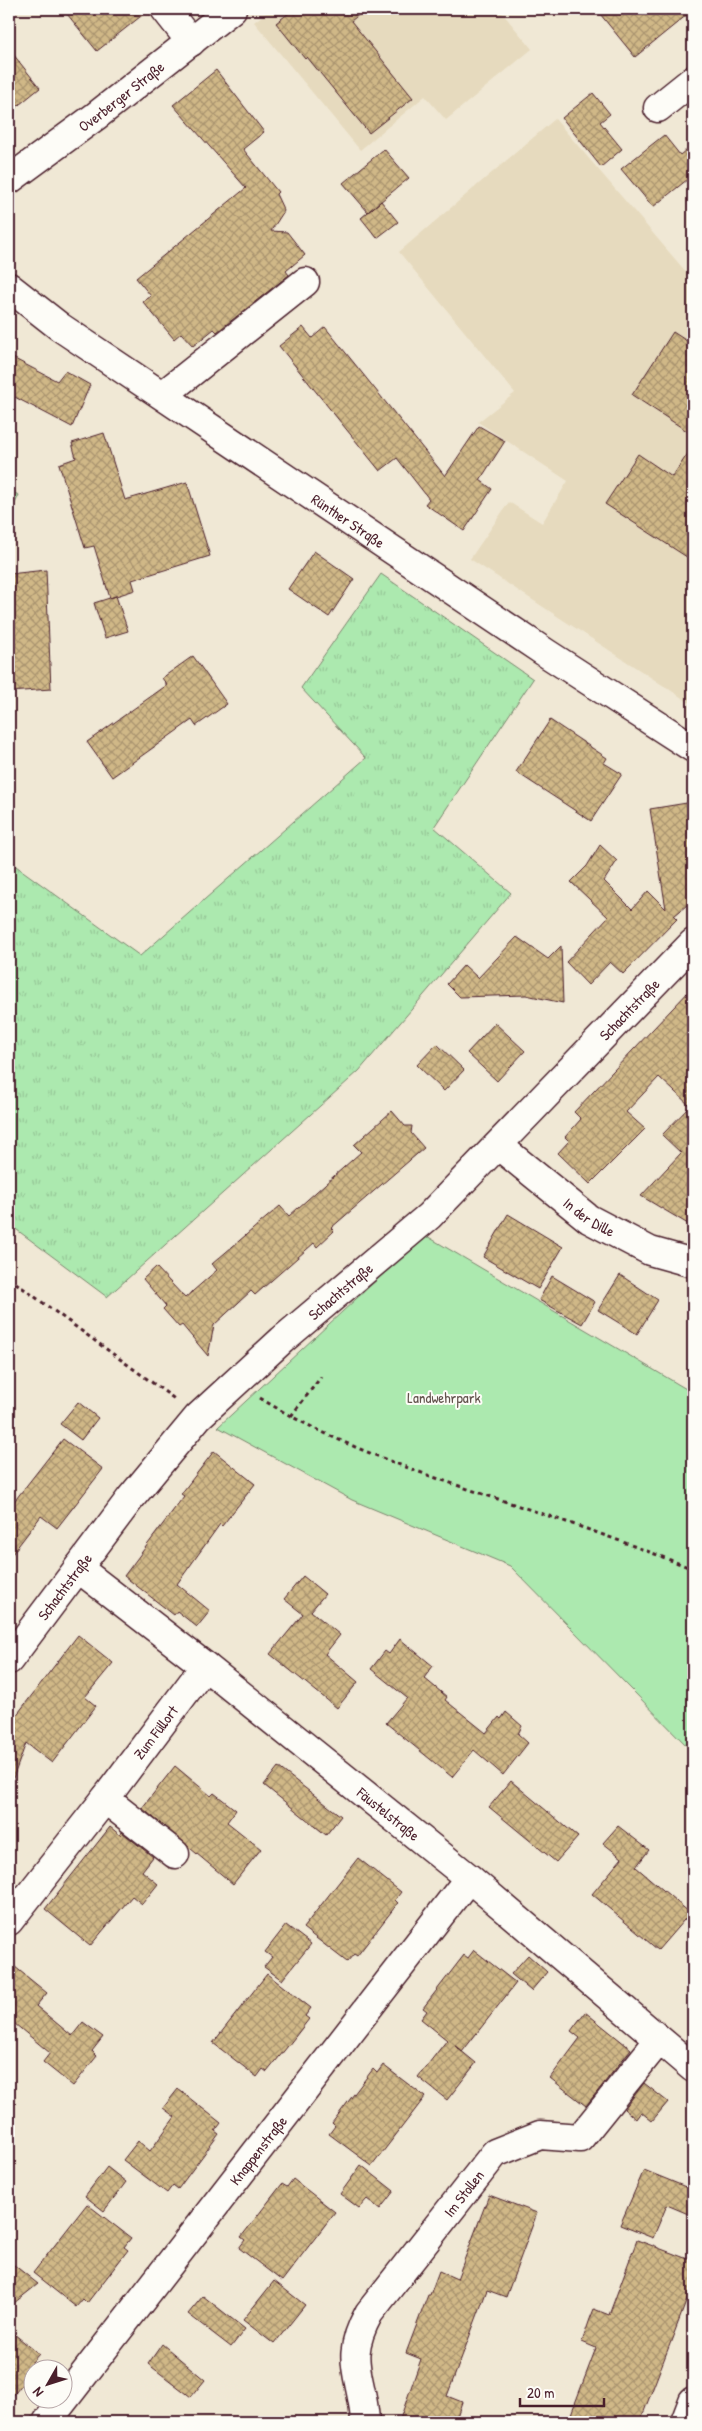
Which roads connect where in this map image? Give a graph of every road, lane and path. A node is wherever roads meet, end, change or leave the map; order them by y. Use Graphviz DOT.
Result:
graph roads {
  1 [pos="164,9"];
  2 [pos="232,9"];
  3 [pos="191,42"];
  4 [pos="693,80"];
  5 [pos="658,108"];
  6 [pos="9,180"];
  7 [pos="305,282"];
  8 [pos="9,287"];
  9 [pos="163,395"];
  10 [pos="693,748"];
  11 [pos="693,943"];
  12 [pos="499,1146"];
  13 [pos="693,1263"];
  14 [pos="9,1278"];
  15 [pos="321,1377"];
  16 [pos="235,1382"];
  17 [pos="290,1416"];
  18 [pos="198,1417"];
  19 [pos="78,1568"];
  20 [pos="693,1569"];
  21 [pos="9,1660"];
  22 [pos="205,1666"];
  23 [pos="106,1799"];
  24 [pos="175,1854"];
  25 [pos="470,1878"];
  26 [pos="9,1922"];
  27 [pos="659,2040"];
  28 [pos="693,2068"];
  29 [pos="693,2401"];
  30 [pos="47,2422"];
  31 [pos="364,2422"];
  32 [pos="685,2422"];
  1 -- 3 [label="street"];
  2 -- 3 [label="street, Overberger Straße"];
  3 -- 6 [label="street, Overberger Straße"];
  4 -- 5 [label="street"];
  7 -- 9 [label="street"];
  8 -- 9 [label="street, Rünther Straße"];
  9 -- 10 [label="street, Rünther Straße"];
  11 -- 12 [label="street, Schachtstraße"];
  12 -- 13 [label="street, In der Dille"];
  12 -- 16 [label="street, Schachtstraße"];
  14 -- 18 [label="path"];
  15 -- 17 [label="path"];
  16 -- 17 [label="path"];
  16 -- 18 [label="street, Schachtstraße"];
  17 -- 20 [label="path"];
  18 -- 19 [label="street, Schachtstraße"];
  19 -- 21 [label="street, Schachtstraße"];
  19 -- 22 [label="street, Fäustelstraße"];
  22 -- 23 [label="street, Zum Füllort"];
  22 -- 25 [label="street, Fäustelstraße"];
  23 -- 24 [label="street"];
  23 -- 26 [label="street, Zum Füllort"];
  25 -- 27 [label="street, Fäustelstraße"];
  25 -- 30 [label="street, Knappenstraße"];
  27 -- 28 [label="street, Fäustelstraße"];
  27 -- 31 [label="street, Im Stollen"];
  29 -- 32 [label="street"];
}
